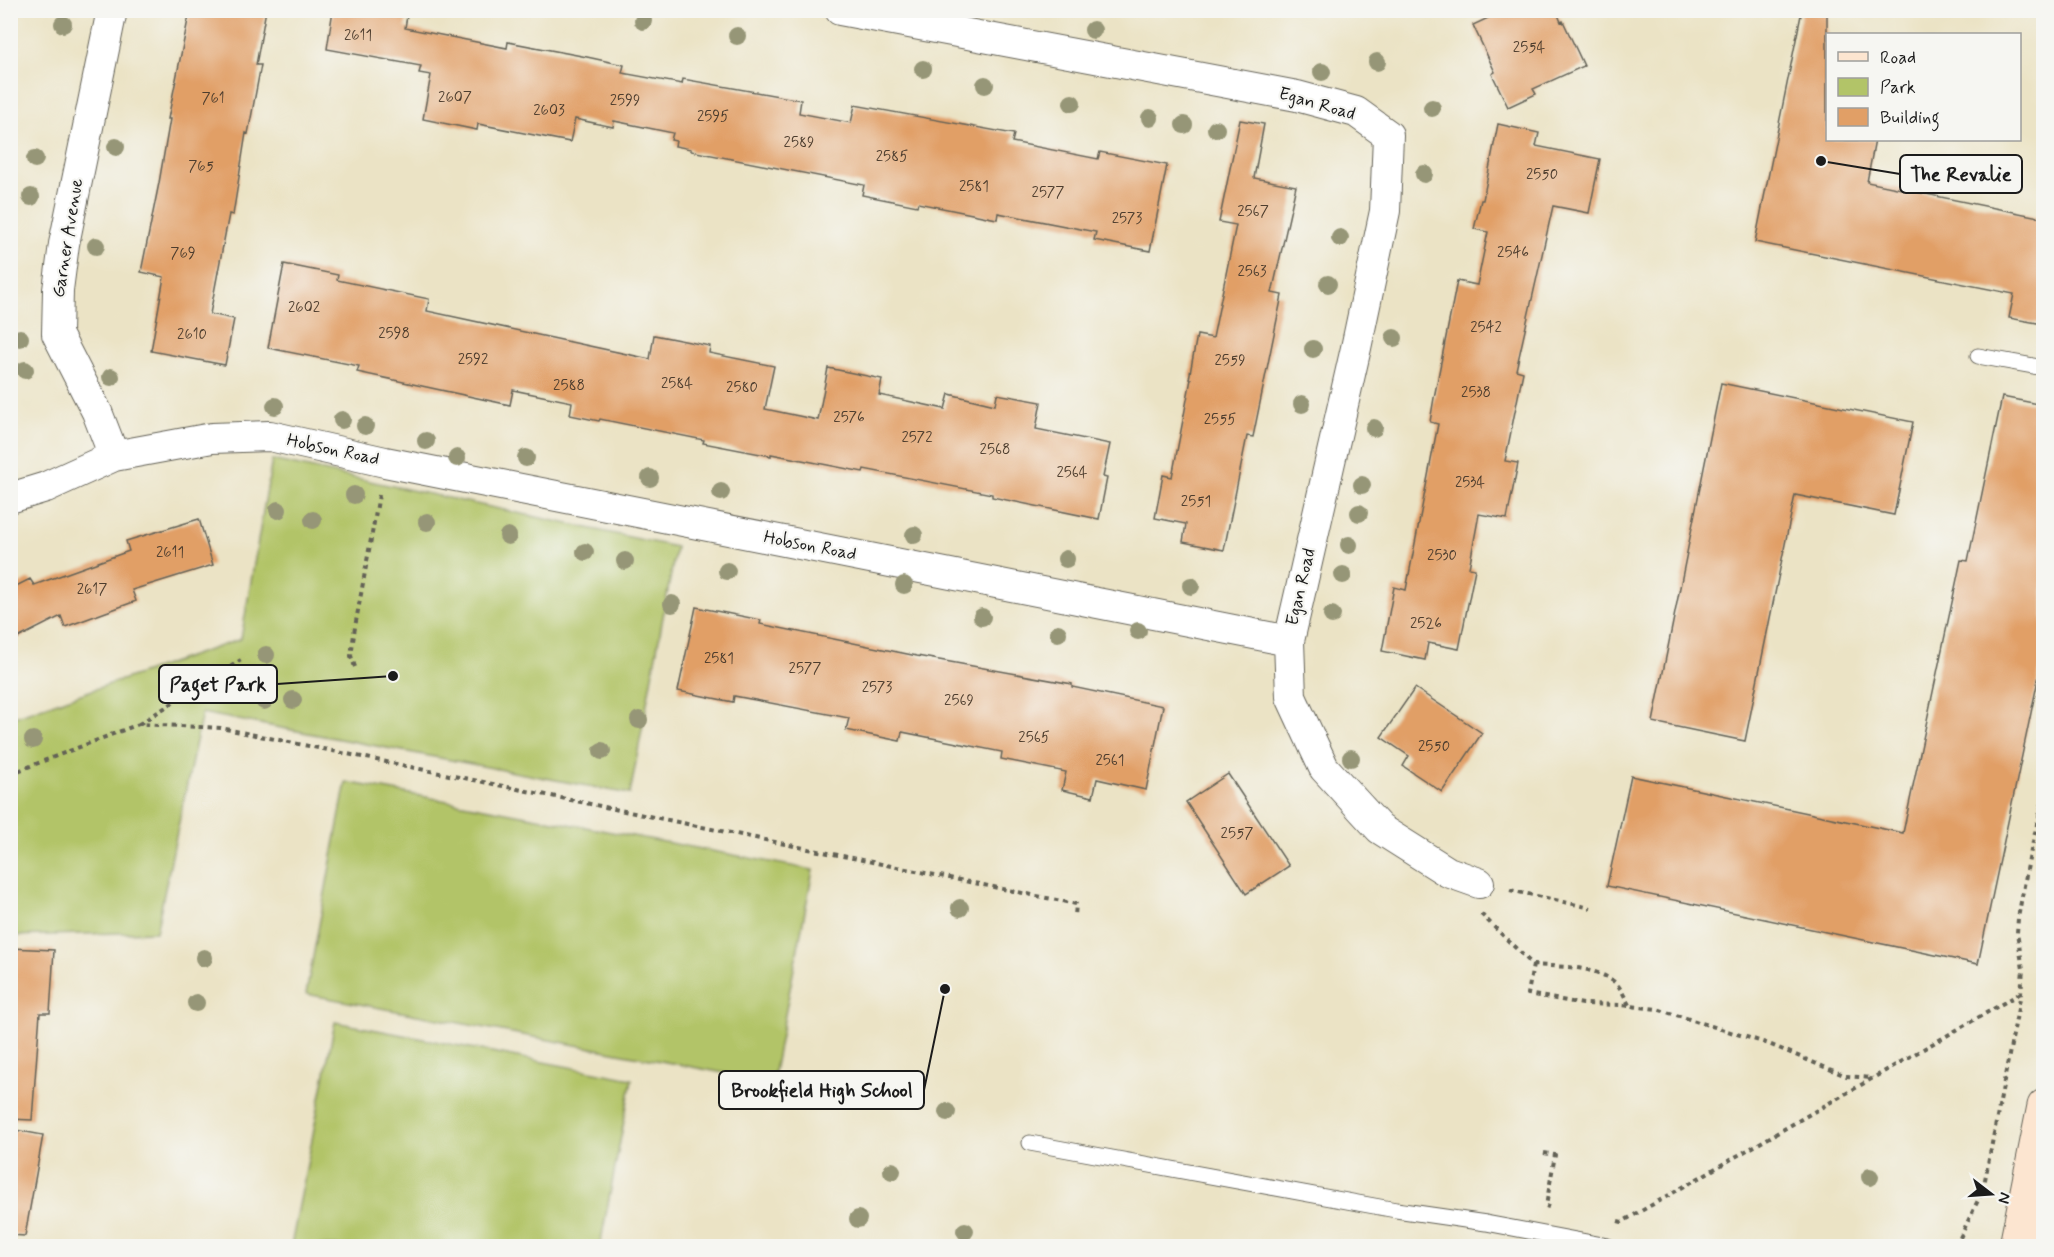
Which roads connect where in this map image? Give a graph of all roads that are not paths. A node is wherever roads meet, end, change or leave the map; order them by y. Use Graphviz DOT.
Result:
graph roads {
  1 [pos="112,10"];
  2 [pos="840,10"];
  3 [pos="1978,356"];
  4 [pos="2043,368"];
  5 [pos="114,456"];
  6 [pos="10,498"];
  7 [pos="1289,641"];
  8 [pos="1479,883"];
  9 [pos="2043,1106"];
  10 [pos="1030,1143"];
  11 [pos="1608,1246"];
  12 [pos="2016,1246"];
  1 -- 5 [label="street, Garner Avenue"];
  2 -- 7 [label="street, Egan Road"];
  3 -- 4 [label="lane"];
  5 -- 6 [label="street, Hobson Road"];
  5 -- 7 [label="street, Hobson Road"];
  7 -- 8 [label="street"];
  9 -- 12 [label="main road"];
  10 -- 11 [label="lane"];
}
